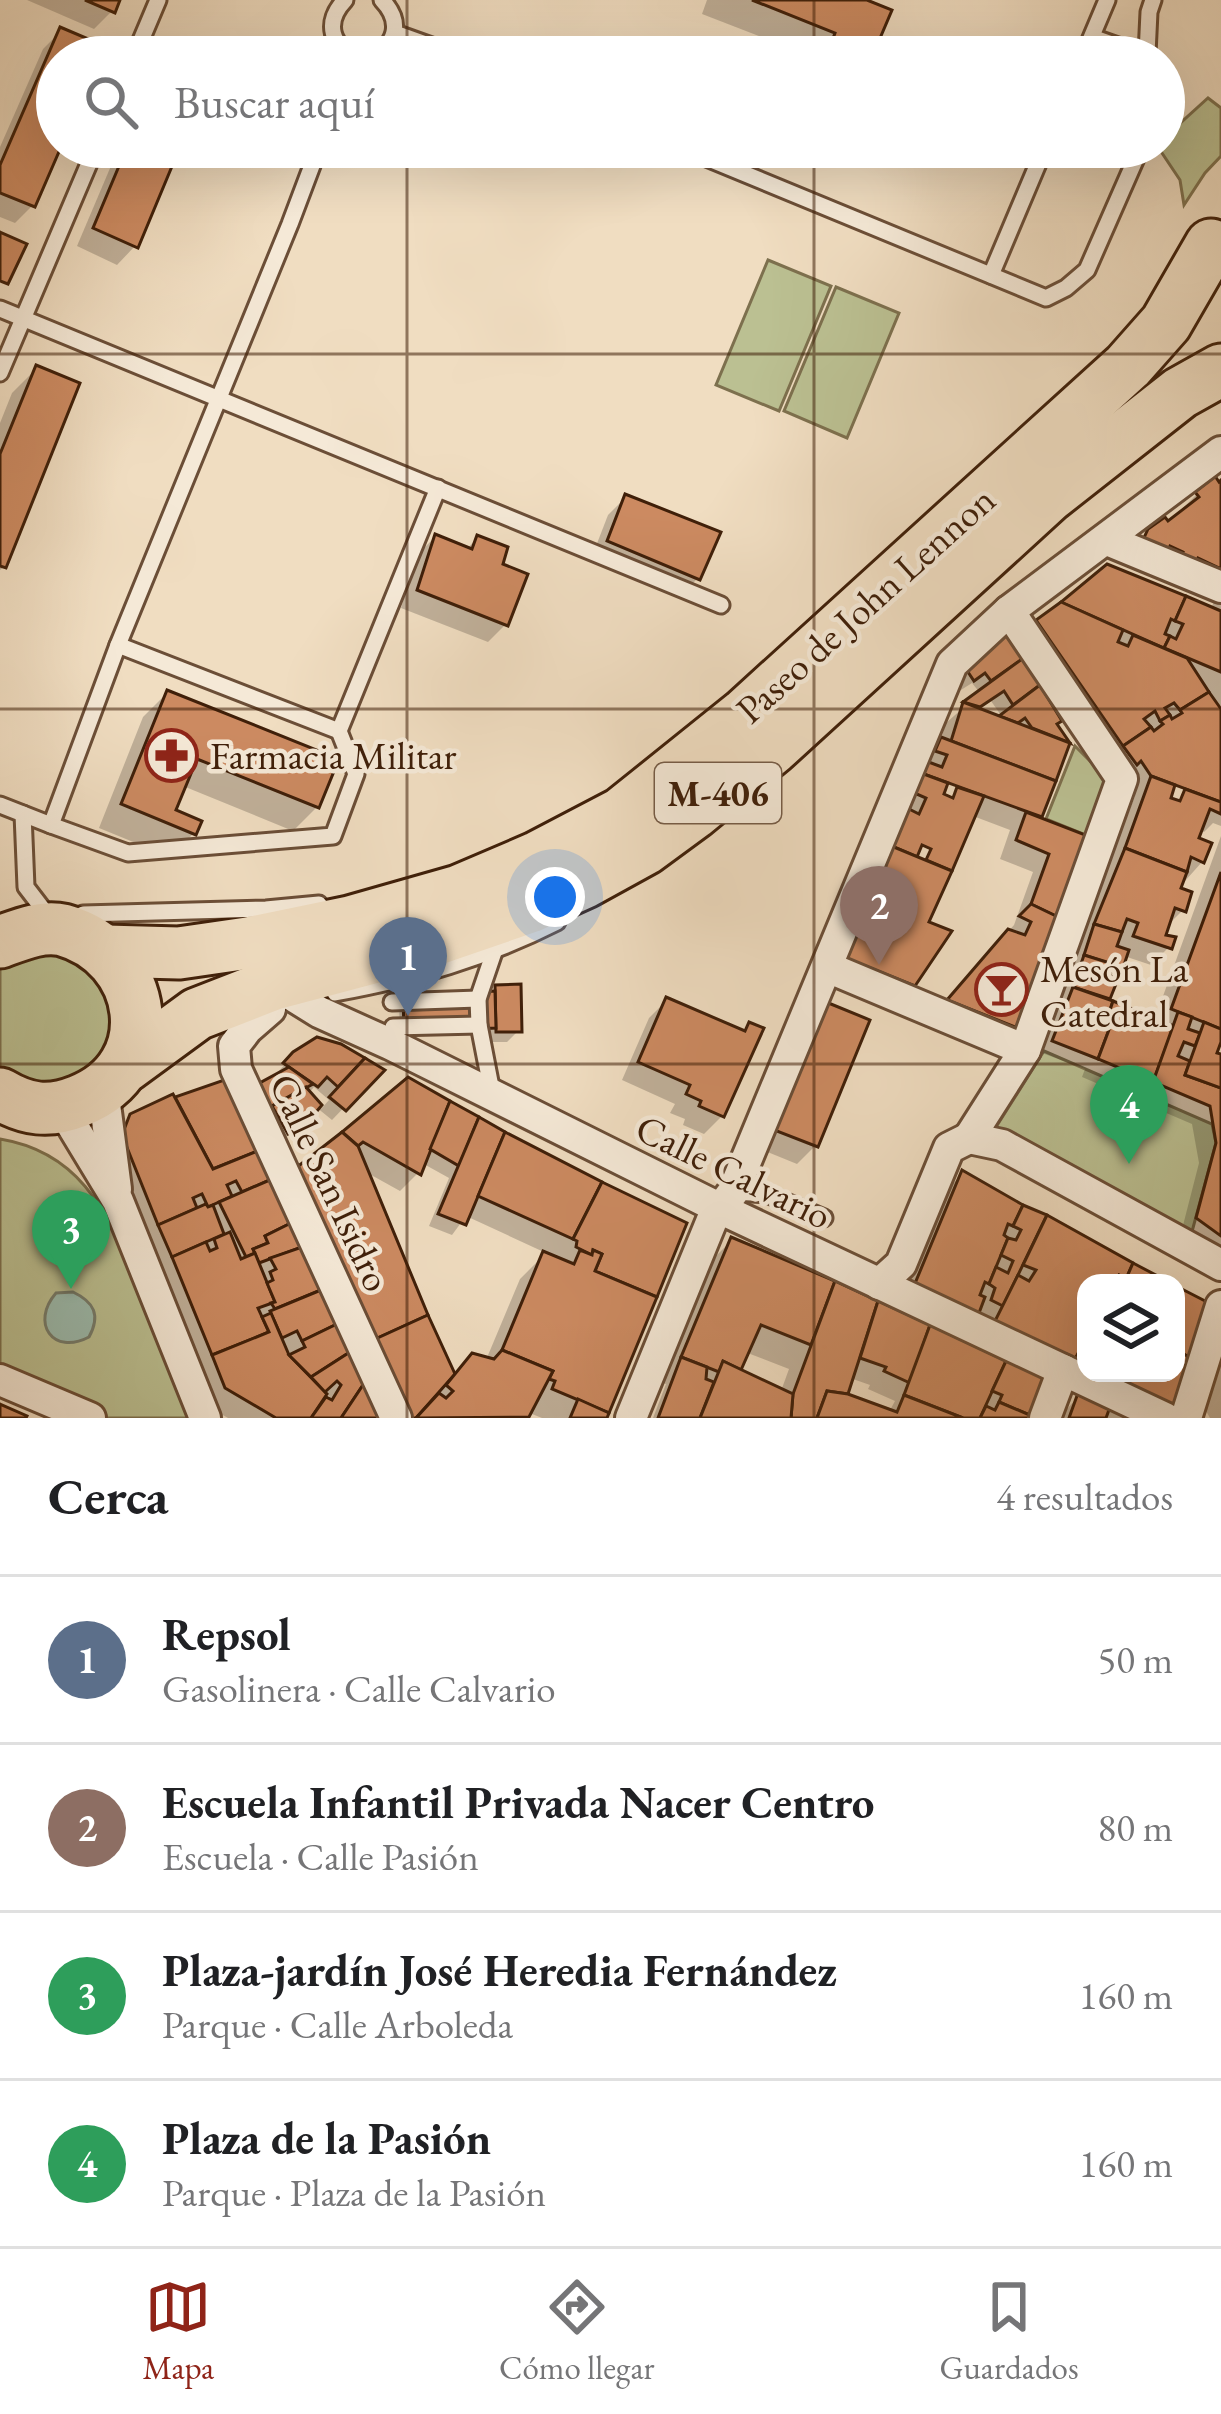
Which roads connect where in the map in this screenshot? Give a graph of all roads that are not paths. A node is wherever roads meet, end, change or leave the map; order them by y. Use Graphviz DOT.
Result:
graph roads {
  1 [pos="158,0"];
  2 [pos="345,0"];
  3 [pos="382,0"];
  4 [pos="1107,0"];
  5 [pos="1153,0"];
  6 [pos="395,34"];
  7 [pos="143,36"];
  8 [pos="334,36"];
  9 [pos="401,36"];
  10 [pos="1092,36"];
  11 [pos="1148,36"];
  12 [pos="87,168"];
  13 [pos="311,168"];
  14 [pos="731,168"];
  15 [pos="1036,168"];
  16 [pos="1132,168"];
  17 [pos="1218,243"];
  18 [pos="991,275"];
  19 [pos="0,308"];
  20 [pos="23,318"];
  21 [pos="1221,370"];
  22 [pos="0,373"];
  23 [pos="218,400"];
  24 [pos="1221,452"];
  25 [pos="438,488"];
  26 [pos="1107,540"];
  27 [pos="1221,587"];
  28 [pos="722,605"];
  29 [pos="1009,611"];
  30 [pos="118,645"];
  31 [pos="339,731"];
  32 [pos="0,805"];
  33 [pos="23,814"];
  34 [pos="51,825"];
  35 [pos="459,891"];
  36 [pos="374,899"];
  37 [pos="331,903"];
  38 [pos="566,917"];
  39 [pos="75,937"];
  40 [pos="0,942"];
  41 [pos="494,952"];
  42 [pos="827,967"];
  43 [pos="288,980"];
  44 [pos="388,983"];
  45 [pos="478,999"];
  46 [pos="392,1002"];
  47 [pos="479,1025"];
  48 [pos="392,1035"];
  49 [pos="1024,1050"];
  50 [pos="96,1087"];
  51 [pos="0,1094"];
  52 [pos="492,1095"];
  53 [pos="969,1138"];
  54 [pos="118,1201"];
  55 [pos="727,1201"];
  56 [pos="824,1218"];
  57 [pos="1221,1265"];
  58 [pos="879,1284"];
  59 [pos="1221,1306"];
  60 [pos="1063,1370"];
  61 [pos="0,1380"];
  62 [pos="90,1418"];
  63 [pos="205,1418"];
  64 [pos="396,1418"];
  65 [pos="631,1418"];
  66 [pos="1045,1418"];
  67 [pos="1166,1418"];
  68 [pos="1186,1418"];
  1 -- 7 [label="lane"];
  2 -- 8 [label="lane"];
  3 -- 6 [label="lane"];
  4 -- 10 [label="lane"];
  5 -- 11 [label="lane"];
  6 -- 9 [label="lane"];
  12 -- 20 [label="lane"];
  13 -- 23 [label="lane"];
  14 -- 18 [label="lane"];
  15 -- 18 [label="lane"];
  16 -- 18 [label="lane"];
  17 -- 35 [label="highway, Paseo de John Lennon / M-406"];
  19 -- 20 [label="lane"];
  20 -- 22 [label="lane"];
  20 -- 23 [label="lane"];
  21 -- 43 [label="highway, Paseo de John Lennon / M-406"];
  23 -- 25 [label="lane"];
  23 -- 30 [label="lane"];
  24 -- 26 [label="street"];
  25 -- 28 [label="lane"];
  25 -- 31 [label="lane"];
  26 -- 27 [label="street"];
  26 -- 29 [label="street"];
  29 -- 42 [label="street"];
  29 -- 49 [label="street"];
  30 -- 31 [label="lane"];
  30 -- 34 [label="lane"];
  31 -- 34 [label="lane"];
  32 -- 33 [label="lane"];
  33 -- 34 [label="lane"];
  33 -- 39 [label="lane"];
  35 -- 36 [label="lane"];
  35 -- 39 [label="highway, Paseo de John Lennon / M-406"];
  37 -- 39 [label="lane"];
  38 -- 41 [label="lane"];
  39 -- 40 [label="highway, M-406"];
  39 -- 50 [label="highway"];
  41 -- 44 [label="lane"];
  41 -- 45 [label="lane"];
  42 -- 49 [label="street"];
  42 -- 55 [label="street"];
  43 -- 44 [label="lane"];
  43 -- 48 [label="street, Calle Calvario"];
  43 -- 50 [label="highway, Paseo de John Lennon / M-406"];
  43 -- 64 [label="street, Calle San Isidro"];
  44 -- 46 [label="lane"];
  45 -- 46 [label="lane"];
  45 -- 47 [label="lane"];
  46 -- 48 [label="lane"];
  47 -- 48 [label="lane"];
  47 -- 52 [label="lane"];
  48 -- 52 [label="street, Calle Calvario"];
  49 -- 53 [label="street"];
  50 -- 51 [label="highway"];
  50 -- 54 [label="street"];
  50 -- 54 [label="street"];
  52 -- 55 [label="street, Calle Calvario"];
  53 -- 57 [label="street"];
  53 -- 58 [label="street"];
  54 -- 63 [label="street"];
  55 -- 56 [label="lane"];
  55 -- 58 [label="street, Calle Calvario"];
  55 -- 65 [label="street"];
  58 -- 60 [label="street, Calle Calvario"];
  59 -- 68 [label="street"];
  60 -- 66 [label="street"];
  60 -- 67 [label="street, Calle Calvario"];
  61 -- 62 [label="street"];
}
